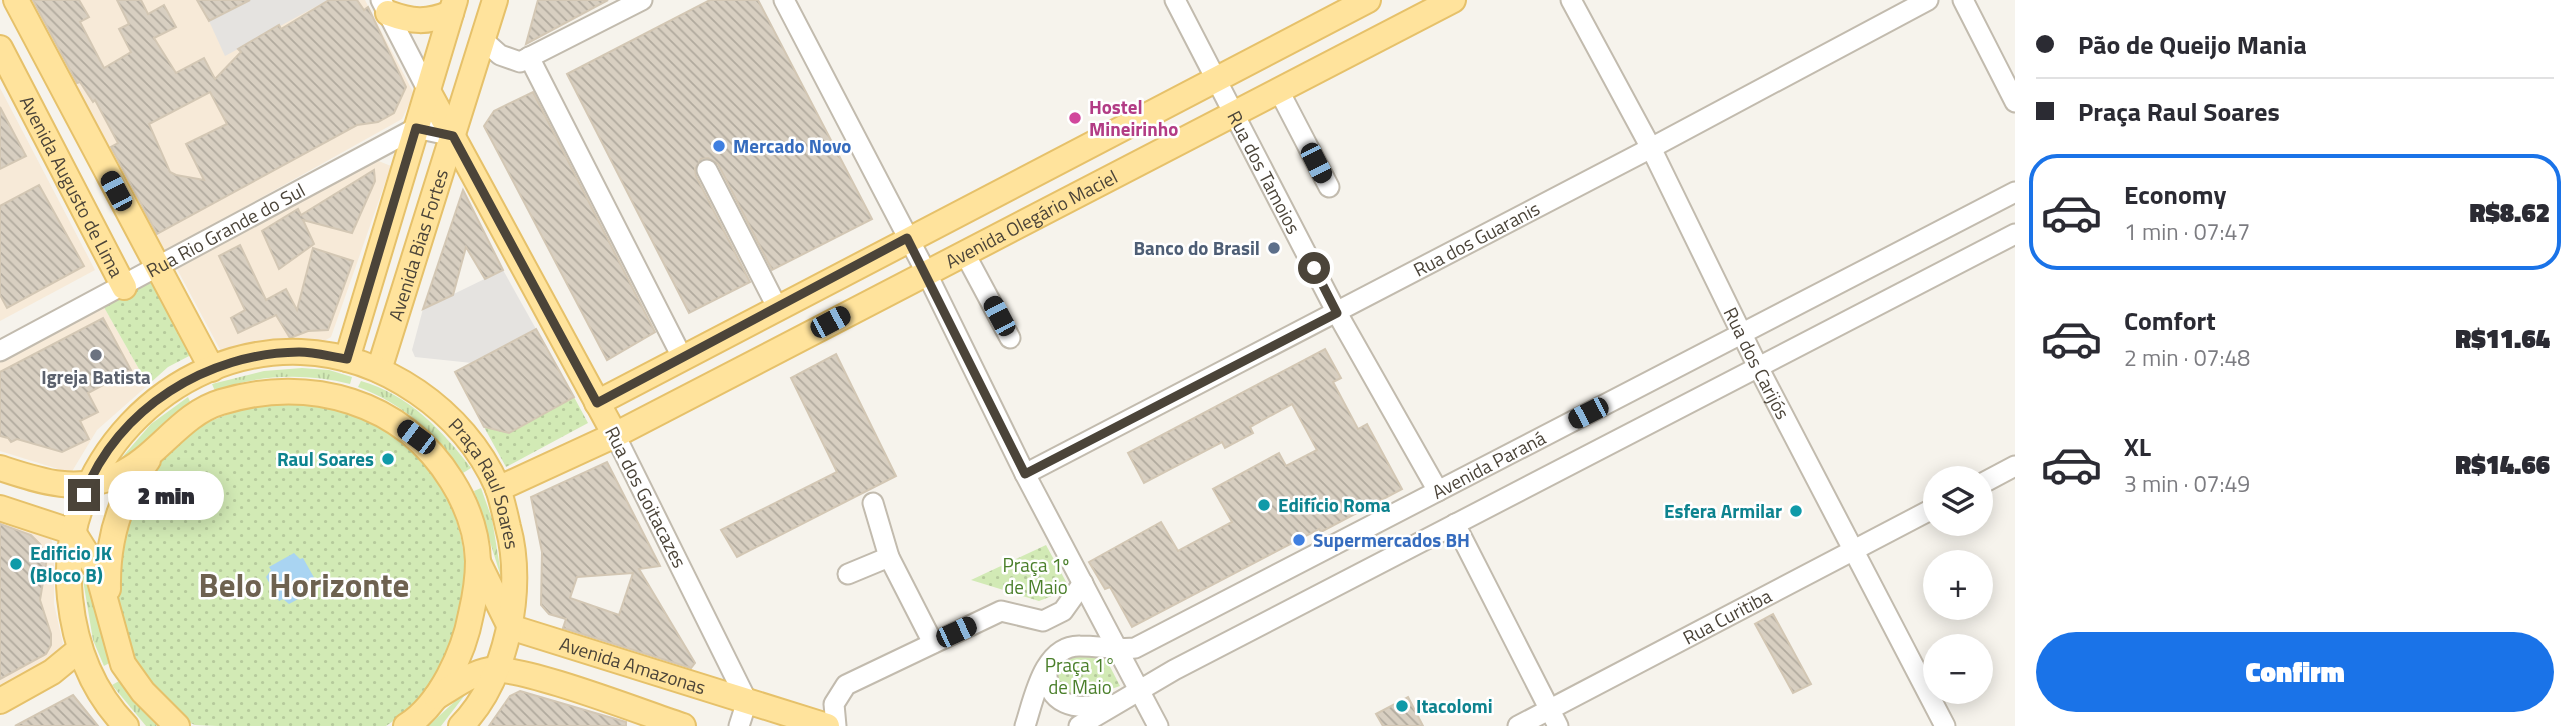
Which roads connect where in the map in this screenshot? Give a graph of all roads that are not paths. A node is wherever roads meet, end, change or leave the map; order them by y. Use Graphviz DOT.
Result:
graph roads {
  1 [pos="16,0"];
  2 [pos="495,0"];
  3 [pos="642,0"];
  4 [pos="784,0"];
  5 [pos="1175,0"];
  6 [pos="1367,0"];
  7 [pos="1453,0"];
  8 [pos="1571,0"];
  9 [pos="1928,0"];
  10 [pos="1963,0"];
  11 [pos="384,7"];
  12 [pos="453,7"];
  13 [pos="482,39"];
  14 [pos="0,48"];
  15 [pos="530,58"];
  16 [pos="1217,79"];
  17 [pos="1278,89"];
  18 [pos="428,91"];
  19 [pos="2015,102"];
  20 [pos="1235,112"];
  21 [pos="416,128"];
  22 [pos="453,136"];
  23 [pos="1651,148"];
  24 [pos="707,170"];
  25 [pos="1329,187"];
  26 [pos="2015,192"];
  27 [pos="2015,234"];
  28 [pos="907,238"];
  29 [pos="964,251"];
  30 [pos="157,269"];
  31 [pos="926,272"];
  32 [pos="124,287"];
  33 [pos="777,307"];
  34 [pos="1337,313"];
  35 [pos="1742,333"];
  36 [pos="1010,338"];
  37 [pos="0,351"];
  38 [pos="682,357"];
  39 [pos="347,359"];
  40 [pos="1758,367"];
  41 [pos="212,369"];
  42 [pos="379,370"];
  43 [pos="597,403"];
  44 [pos="615,435"];
  45 [pos="157,447"];
  46 [pos="2015,466"];
  47 [pos="0,468"];
  48 [pos="1025,474"];
  49 [pos="1993,478"];
  50 [pos="89,481"];
  51 [pos="498,489"];
  52 [pos="1438,491"];
  53 [pos="873,503"];
  54 [pos="0,508"];
  55 [pos="1923,514"];
  56 [pos="1455,524"];
  57 [pos="73,533"];
  58 [pos="1854,549"];
  59 [pos="889,557"];
  60 [pos="478,561"];
  61 [pos="848,574"];
  62 [pos="1083,583"];
  63 [pos="108,611"];
  64 [pos="510,626"];
  65 [pos="933,643"];
  66 [pos="80,649"];
  67 [pos="1119,650"];
  68 [pos="1047,664"];
  69 [pos="496,669"];
  70 [pos="1139,689"];
  71 [pos="433,700"];
  72 [pos="0,701"];
  73 [pos="747,701"];
  74 [pos="1554,718"];
  75 [pos="1022,723"];
  76 [pos="126,726"];
  77 [pos="177,726"];
  78 [pos="406,726"];
  79 [pos="461,726"];
  80 [pos="683,726"];
  81 [pos="738,726"];
  82 [pos="827,726"];
  83 [pos="835,726"];
  84 [pos="1079,726"];
  85 [pos="1158,726"];
  86 [pos="1518,726"];
  87 [pos="1945,726"];
  1 -- 30 [label="main road, Avenida Augusto de Lima"];
  2 -- 13 [label="main road, Avenida Bias Fortes"];
  3 -- 15 [label="street"];
  4 -- 28 [label="street"];
  5 -- 16 [label="street, Rua dos Tamoios"];
  6 -- 16 [label="main road, Avenida Olegário Maciel"];
  7 -- 17 [label="main road, Avenida Olegário Maciel"];
  8 -- 23 [label="street, Rua dos Carijós"];
  9 -- 23 [label="street, Rua dos Guaranis"];
  10 -- 19 [label="street"];
  11 -- 12 [label="main road"];
  11 -- 18 [label="street, Rua dos Goitacazes"];
  12 -- 18 [label="main road, Avenida Bias Fortes"];
  13 -- 15 [label="street"];
  13 -- 22 [label="main road, Avenida Bias Fortes"];
  14 -- 32 [label="main road, Avenida Augusto de Lima"];
  15 -- 38 [label="street"];
  16 -- 20 [label="street, Rua dos Tamoios"];
  16 -- 28 [label="main road, Avenida Olegário Maciel"];
  17 -- 20 [label="main road, Avenida Olegário Maciel"];
  17 -- 25 [label="street"];
  18 -- 21 [label="main road, Avenida Bias Fortes"];
  18 -- 22 [label="main road, Rua dos Goitacazes"];
  20 -- 29 [label="main road, Avenida Olegário Maciel"];
  20 -- 34 [label="street, Rua dos Tamoios"];
  21 -- 22 [label="street"];
  21 -- 30 [label="street, Rua Rio Grande do Sul"];
  21 -- 39 [label="main road, Avenida Bias Fortes"];
  22 -- 42 [label="main road, Avenida Bias Fortes"];
  22 -- 43 [label="main road, Rua dos Goitacazes"];
  23 -- 34 [label="street, Rua dos Guaranis"];
  23 -- 35 [label="street, Rua dos Carijós"];
  24 -- 33 [label="street"];
  26 -- 35 [label="street, Avenida Paraná"];
  27 -- 40 [label="street, Avenida Paraná"];
  28 -- 31 [label="street"];
  28 -- 33 [label="main road, Avenida Olegário Maciel"];
  29 -- 31 [label="main road, Avenida Olegário Maciel"];
  29 -- 36 [label="street"];
  30 -- 32 [label="street, Rua Rio Grande do Sul"];
  30 -- 41 [label="main road, Avenida Augusto de Lima"];
  31 -- 44 [label="main road, Avenida Olegário Maciel"];
  31 -- 48 [label="street"];
  32 -- 37 [label="street, Rua Rio Grande do Sul"];
  33 -- 38 [label="main road, Avenida Olegário Maciel"];
  34 -- 48 [label="street, Rua dos Guaranis"];
  34 -- 52 [label="street, Rua dos Tamoios"];
  35 -- 40 [label="street, Rua dos Carijós"];
  35 -- 52 [label="street, Avenida Paraná"];
  38 -- 43 [label="main road, Avenida Olegário Maciel"];
  39 -- 41 [label="main road, Praça Raul Soares"];
  39 -- 42 [label="main road, Praça Raul Soares"];
  40 -- 56 [label="street, Avenida Paraná"];
  40 -- 58 [label="street, Rua dos Carijós"];
  41 -- 50 [label="main road, Praça Raul Soares"];
  42 -- 51 [label="main road, Praça Raul Soares"];
  43 -- 44 [label="main road, Rua dos Goitacazes"];
  44 -- 51 [label="main road, Avenida Olegário Maciel"];
  44 -- 73 [label="street, Rua dos Goitacazes"];
  45 -- 50 [label="main road"];
  45 -- 60 [label="main road"];
  45 -- 63 [label="main road"];
  46 -- 49 [label="street"];
  47 -- 50 [label="main road"];
  48 -- 62 [label="street"];
  50 -- 57 [label="main road, Praça Raul Soares"];
  51 -- 64 [label="main road, Praça Raul Soares"];
  52 -- 67 [label="street, Avenida Paraná"];
  53 -- 59 [label="street"];
  54 -- 57 [label="main road"];
  55 -- 58 [label="street, Rua Curitiba"];
  56 -- 70 [label="street, Avenida Paraná"];
  56 -- 74 [label="street"];
  57 -- 63 [label="main road"];
  57 -- 66 [label="main road, Praça Raul Soares"];
  58 -- 74 [label="street, Rua Curitiba"];
  58 -- 87 [label="street, Rua dos Carijós"];
  59 -- 61 [label="street"];
  59 -- 65 [label="street"];
  60 -- 64 [label="main road"];
  60 -- 71 [label="main road"];
  62 -- 65 [label="street"];
  62 -- 67 [label="street"];
  63 -- 77 [label="main road"];
  64 -- 69 [label="main road, Praça Raul Soares"];
  64 -- 73 [label="main road, Avenida Amazonas"];
  65 -- 83 [label="street"];
  66 -- 72 [label="main road"];
  66 -- 76 [label="main road, Praça Raul Soares"];
  67 -- 68 [label="street, Avenida Paraná"];
  67 -- 70 [label="street"];
  68 -- 70 [label="street"];
  68 -- 75 [label="street"];
  69 -- 71 [label="main road"];
  69 -- 79 [label="main road, Praça Raul Soares"];
  69 -- 80 [label="main road"];
  70 -- 84 [label="street, Avenida Paraná"];
  70 -- 85 [label="street"];
  71 -- 78 [label="main road"];
  73 -- 81 [label="street"];
  73 -- 82 [label="main road, Avenida Amazonas"];
  74 -- 86 [label="street, Rua Curitiba"];
}
